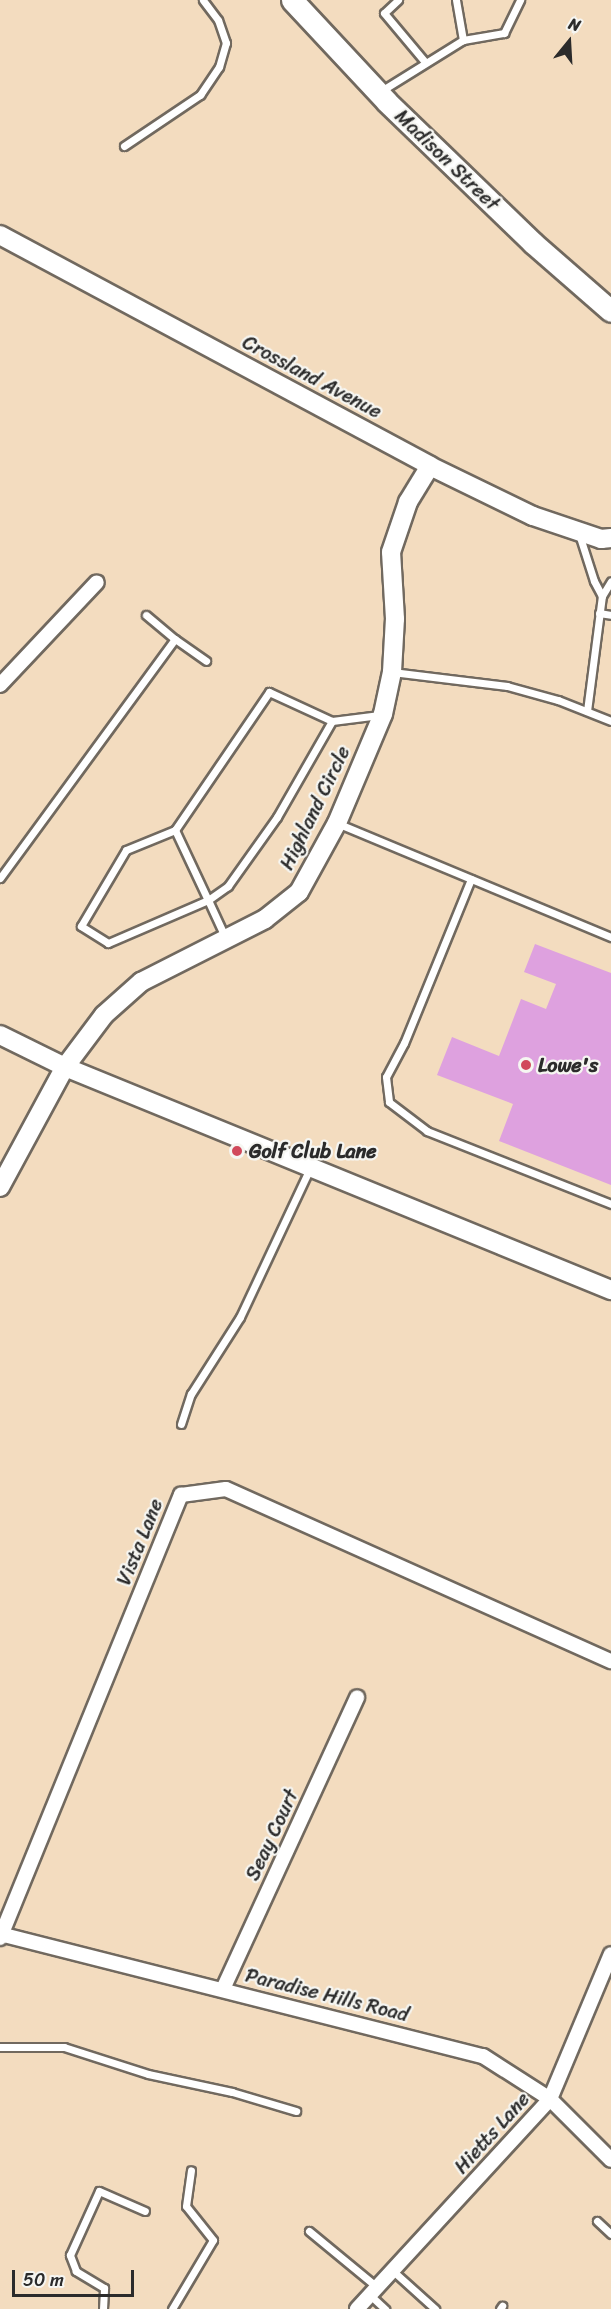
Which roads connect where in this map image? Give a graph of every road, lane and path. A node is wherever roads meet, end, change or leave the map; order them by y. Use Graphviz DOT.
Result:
graph roads {
  1 [pos="203,0"];
  2 [pos="292,0"];
  3 [pos="398,0"];
  4 [pos="456,0"];
  5 [pos="520,0"];
  6 [pos="463,40"];
  7 [pos="426,62"];
  8 [pos="378,93"];
  9 [pos="124,146"];
  10 [pos="0,235"];
  11 [pos="611,311"];
  12 [pos="430,466"];
  13 [pos="578,531"];
  14 [pos="611,538"];
  15 [pos="611,581"];
  16 [pos="97,582"];
  17 [pos="602,596"];
  18 [pos="600,613"];
  19 [pos="146,615"];
  20 [pos="611,615"];
  21 [pos="175,639"];
  22 [pos="206,661"];
  23 [pos="392,672"];
  24 [pos="0,685"];
  25 [pos="586,711"];
  26 [pos="383,714"];
  27 [pos="332,721"];
  28 [pos="611,721"];
  29 [pos="337,824"];
  30 [pos="175,830"];
  31 [pos="0,878"];
  32 [pos="471,879"];
  33 [pos="208,900"];
  34 [pos="611,937"];
  35 [pos="226,939"];
  36 [pos="0,1035"];
  37 [pos="65,1067"];
  38 [pos="310,1168"];
  39 [pos="0,1187"];
  40 [pos="611,1204"];
  41 [pos="611,1290"];
  42 [pos="181,1424"];
  43 [pos="611,1661"];
  44 [pos="357,1697"];
  45 [pos="0,1936"];
  46 [pos="611,1954"];
  47 [pos="223,1989"];
  48 [pos="0,2048"];
  49 [pos="550,2099"];
  50 [pos="296,2111"];
  51 [pos="611,2160"];
  52 [pos="191,2170"];
  53 [pos="145,2211"];
  54 [pos="597,2221"];
  55 [pos="309,2231"];
  56 [pos="611,2234"];
  57 [pos="393,2271"];
  58 [pos="374,2291"];
  59 [pos="103,2309"];
  60 [pos="172,2309"];
  61 [pos="357,2309"];
  62 [pos="385,2309"];
  63 [pos="435,2309"];
  1 -- 9 [label="lane"];
  2 -- 8 [label="main road, Madison Street"];
  3 -- 7 [label="lane"];
  4 -- 6 [label="lane"];
  5 -- 6 [label="lane"];
  6 -- 7 [label="lane"];
  7 -- 8 [label="lane"];
  8 -- 11 [label="main road, Madison Street"];
  10 -- 12 [label="street, Crossland Avenue"];
  12 -- 13 [label="street, Crossland Avenue"];
  12 -- 23 [label="street, Highland Circle"];
  13 -- 14 [label="street, Crossland Avenue"];
  13 -- 17 [label="lane"];
  15 -- 17 [label="lane"];
  16 -- 24 [label="street"];
  17 -- 18 [label="lane"];
  18 -- 20 [label="lane"];
  18 -- 25 [label="lane"];
  19 -- 21 [label="lane"];
  21 -- 22 [label="lane"];
  21 -- 31 [label="lane"];
  23 -- 25 [label="lane"];
  23 -- 26 [label="street, Highland Circle"];
  25 -- 28 [label="lane"];
  26 -- 27 [label="lane"];
  26 -- 29 [label="street, Highland Circle"];
  27 -- 30 [label="lane"];
  27 -- 33 [label="lane"];
  29 -- 32 [label="lane"];
  29 -- 35 [label="street, Highland Circle"];
  30 -- 33 [label="lane"];
  30 -- 33 [label="lane"];
  32 -- 34 [label="lane"];
  32 -- 40 [label="lane"];
  33 -- 35 [label="lane"];
  35 -- 37 [label="street, Highland Circle"];
  36 -- 37 [label="street"];
  37 -- 38 [label="street"];
  37 -- 39 [label="street, Highland Circle"];
  38 -- 41 [label="street"];
  38 -- 42 [label="lane"];
  43 -- 45 [label="street, Vista Lane"];
  44 -- 47 [label="street, Seay Court"];
  45 -- 47 [label="street, Paradise Hills Road"];
  46 -- 49 [label="street, Hietts Lane"];
  47 -- 49 [label="street, Paradise Hills Road"];
  48 -- 50 [label="lane"];
  49 -- 51 [label="street, Paradise Hills Road"];
  49 -- 57 [label="street, Hietts Lane"];
  52 -- 60 [label="lane"];
  53 -- 59 [label="lane"];
  54 -- 56 [label="lane"];
  55 -- 58 [label="lane"];
  57 -- 58 [label="street, Hietts Lane"];
  57 -- 63 [label="lane"];
  58 -- 61 [label="street, Hietts Lane"];
  58 -- 62 [label="lane"];
}
